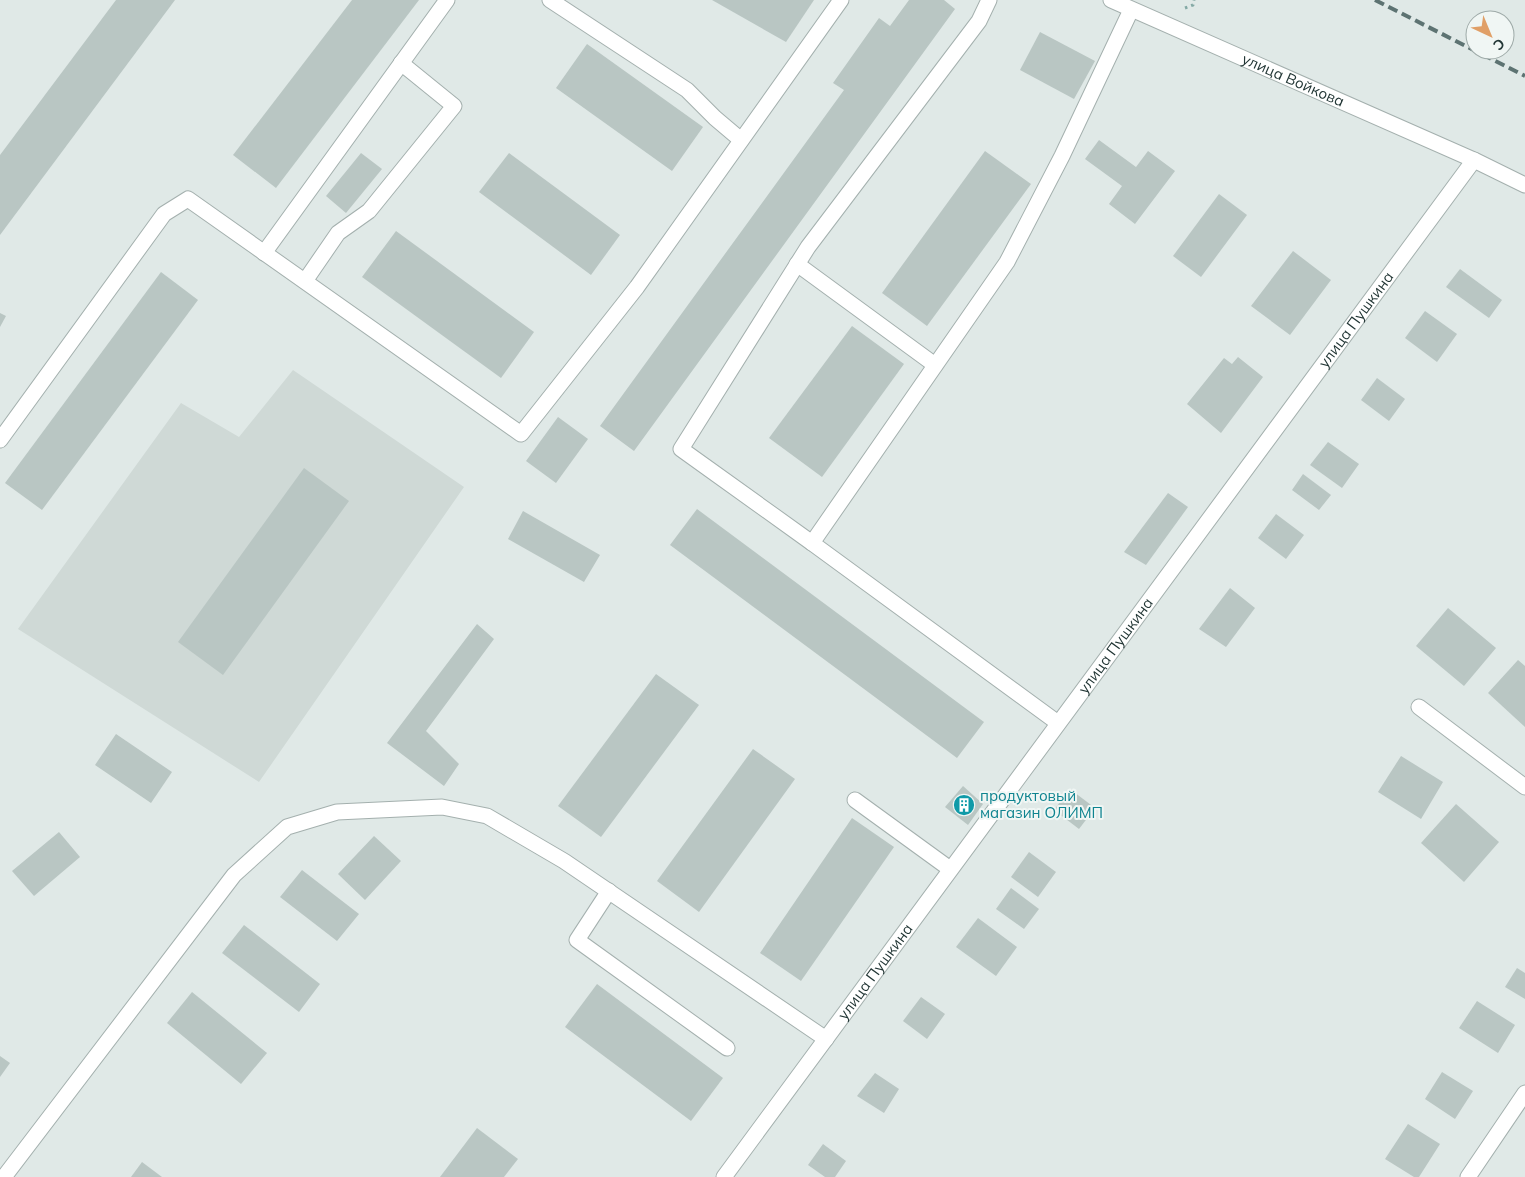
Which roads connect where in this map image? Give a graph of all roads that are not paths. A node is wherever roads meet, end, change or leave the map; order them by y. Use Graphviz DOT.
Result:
graph roads {
  1 [pos="447,0"];
  2 [pos="550,0"];
  3 [pos="841,0"];
  4 [pos="989,0"];
  5 [pos="1110,0"];
  6 [pos="1131,10"];
  7 [pos="401,63"];
  8 [pos="741,140"];
  9 [pos="1474,160"];
  10 [pos="1525,185"];
  11 [pos="264,253"];
  12 [pos="797,264"];
  13 [pos="305,282"];
  14 [pos="935,366"];
  15 [pos="0,440"];
  16 [pos="812,543"];
  17 [pos="1419,707"];
  18 [pos="1058,723"];
  19 [pos="1525,787"];
  20 [pos="855,800"];
  21 [pos="950,869"];
  22 [pos="609,891"];
  23 [pos="826,1039"];
  24 [pos="727,1048"];
  25 [pos="1525,1093"];
  26 [pos="4,1177"];
  27 [pos="724,1177"];
  28 [pos="1468,1177"];
  1 -- 7 [label="street"];
  2 -- 8 [label="street"];
  3 -- 8 [label="street"];
  4 -- 12 [label="street"];
  5 -- 6 [label="street, улица Войкова"];
  6 -- 9 [label="street, улица Войкова"];
  6 -- 14 [label="street"];
  7 -- 11 [label="street"];
  7 -- 13 [label="street"];
  8 -- 13 [label="street"];
  9 -- 10 [label="street"];
  9 -- 18 [label="street, улица Пушкина"];
  11 -- 13 [label="street"];
  11 -- 15 [label="street"];
  12 -- 14 [label="street"];
  12 -- 16 [label="street"];
  14 -- 16 [label="street"];
  16 -- 18 [label="street"];
  17 -- 19 [label="street"];
  18 -- 21 [label="street, улица Пушкина"];
  20 -- 21 [label="street"];
  21 -- 23 [label="street, улица Пушкина"];
  22 -- 23 [label="street"];
  22 -- 24 [label="street"];
  22 -- 26 [label="street"];
  23 -- 27 [label="street, улица Пушкина"];
  25 -- 28 [label="street"];
}
